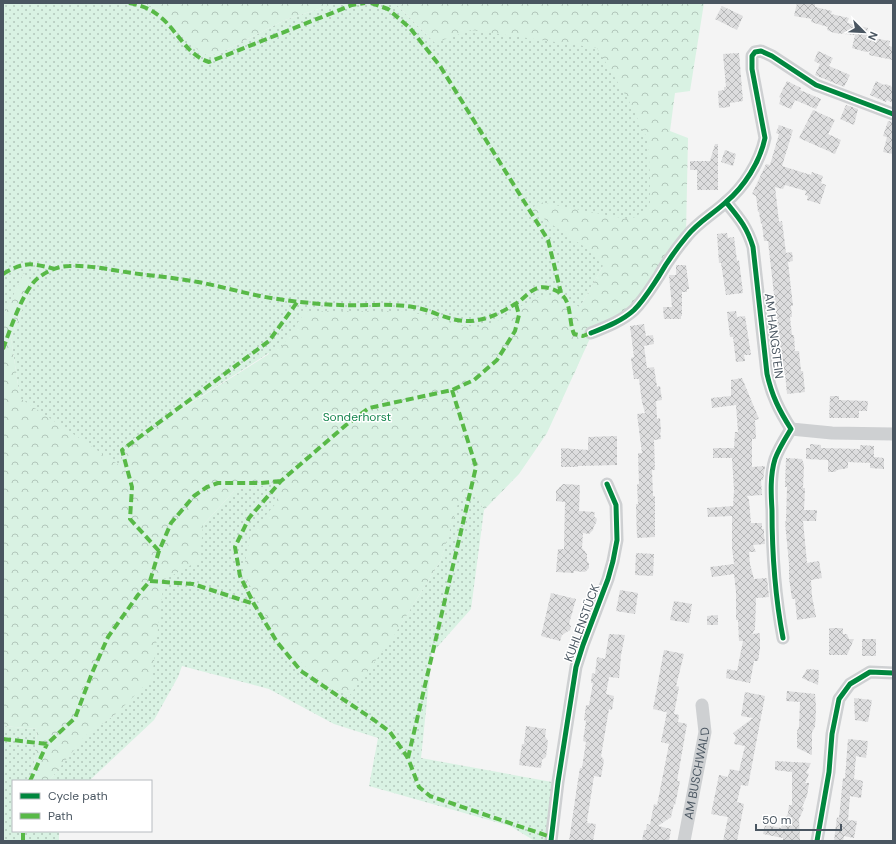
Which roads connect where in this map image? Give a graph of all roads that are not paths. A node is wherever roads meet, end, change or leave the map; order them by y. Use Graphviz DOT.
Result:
graph roads {
  1 [pos="893,114"];
  2 [pos="726,202"];
  3 [pos="591,333"];
  4 [pos="791,429"];
  5 [pos="893,434"];
  6 [pos="607,484"];
  7 [pos="783,638"];
  8 [pos="893,673"];
  9 [pos="702,705"];
  10 [pos="551,841"];
  11 [pos="684,841"];
  12 [pos="817,841"];
  1 -- 2 [label="street"];
  2 -- 3 [label="street"];
  2 -- 4 [label="street, AM HANGSTEIN"];
  4 -- 5 [label="street"];
  4 -- 7 [label="street"];
  6 -- 10 [label="street, KUHLENSTÜCK"];
  8 -- 12 [label="street"];
  9 -- 11 [label="street, AM BUSCHWALD"];
}
